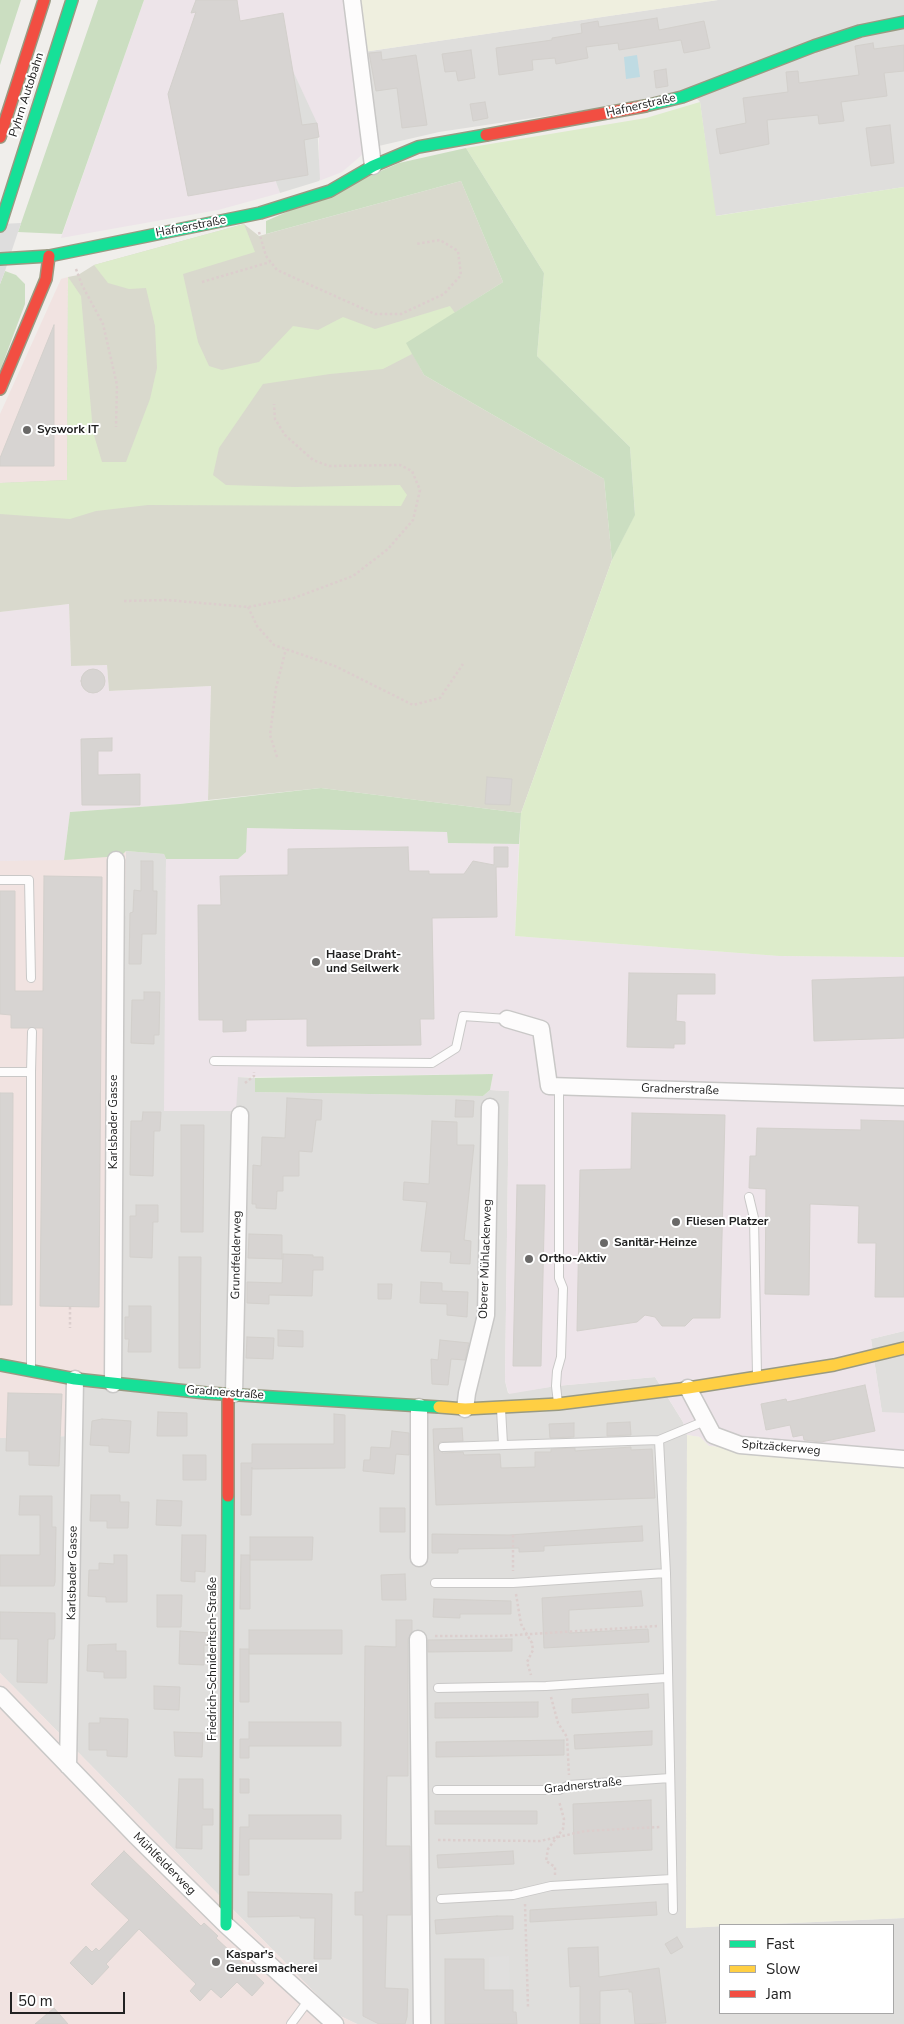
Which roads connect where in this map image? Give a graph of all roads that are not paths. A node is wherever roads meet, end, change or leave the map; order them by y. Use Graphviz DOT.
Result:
graph roads {
  1 [pos="44,0"];
  2 [pos="72,0"];
  3 [pos="352,0"];
  4 [pos="904,22"];
  5 [pos="0,137"];
  6 [pos="372,166"];
  7 [pos="0,225"];
  8 [pos="49,256"];
  9 [pos="0,259"];
  10 [pos="0,388"];
  11 [pos="116,860"];
  12 [pos="0,880"];
  13 [pos="31,978"];
  14 [pos="507,1019"];
  15 [pos="32,1032"];
  16 [pos="214,1062"];
  17 [pos="0,1072"];
  18 [pos="31,1072"];
  19 [pos="559,1086"];
  20 [pos="904,1098"];
  21 [pos="490,1107"];
  22 [pos="240,1115"];
  23 [pos="749,1197"];
  24 [pos="904,1348"];
  25 [pos="0,1365"];
  26 [pos="31,1371"];
  27 [pos="757,1377"];
  28 [pos="75,1379"];
  29 [pos="113,1384"];
  30 [pos="688,1388"];
  31 [pos="231,1394"];
  32 [pos="558,1404"];
  33 [pos="419,1407"];
  34 [pos="501,1408"];
  35 [pos="465,1409"];
  36 [pos="706,1421"];
  37 [pos="659,1440"];
  38 [pos="502,1444"];
  39 [pos="443,1446"];
  40 [pos="904,1459"];
  41 [pos="419,1558"];
  42 [pos="666,1573"];
  43 [pos="435,1583"];
  44 [pos="418,1639"];
  45 [pos="666,1678"];
  46 [pos="438,1688"];
  47 [pos="0,1695"];
  48 [pos="68,1766"];
  49 [pos="670,1778"];
  50 [pos="437,1790"];
  51 [pos="672,1879"];
  52 [pos="440,1899"];
  53 [pos="673,1910"];
  54 [pos="226,1925"];
  55 [pos="308,2001"];
  56 [pos="291,2024"];
  57 [pos="336,2024"];
  58 [pos="422,2024"];
  1 -- 5 [label="main road, Pyhrn Autobahn"];
  2 -- 7 [label="main road, Pyhrn Autobahn"];
  3 -- 6 [label="street"];
  4 -- 6 [label="main road, Hafnerstraße"];
  6 -- 8 [label="main road, Hafnerstraße"];
  8 -- 9 [label="main road, Hafnerstraße"];
  8 -- 10 [label="main road"];
  11 -- 29 [label="street, Karlsbader Gasse"];
  12 -- 13 [label="lane"];
  14 -- 16 [label="lane"];
  14 -- 19 [label="street"];
  15 -- 18 [label="lane"];
  17 -- 18 [label="lane"];
  18 -- 26 [label="lane"];
  19 -- 20 [label="street, Gradnerstraße"];
  19 -- 32 [label="lane"];
  21 -- 35 [label="street, Oberer Mühlackerweg"];
  22 -- 31 [label="street, Grundfelderweg"];
  23 -- 27 [label="lane"];
  24 -- 27 [label="main road, Gradnerstraße"];
  25 -- 26 [label="main road, Gradnerstraße"];
  26 -- 28 [label="main road, Gradnerstraße"];
  27 -- 30 [label="main road, Gradnerstraße"];
  28 -- 29 [label="main road, Gradnerstraße"];
  28 -- 48 [label="street, Karlsbader Gasse"];
  29 -- 31 [label="main road, Gradnerstraße"];
  30 -- 32 [label="main road, Gradnerstraße"];
  30 -- 36 [label="street, Spitzäckerweg"];
  31 -- 33 [label="main road, Gradnerstraße"];
  31 -- 54 [label="main road, Friedrich-Schnideritsch-Straße"];
  32 -- 34 [label="main road, Gradnerstraße"];
  33 -- 35 [label="main road, Gradnerstraße"];
  33 -- 41 [label="street"];
  34 -- 35 [label="main road, Gradnerstraße"];
  34 -- 38 [label="lane"];
  36 -- 37 [label="lane"];
  36 -- 40 [label="street, Spitzäckerweg"];
  37 -- 38 [label="lane"];
  37 -- 42 [label="lane"];
  38 -- 39 [label="lane"];
  42 -- 43 [label="lane"];
  42 -- 45 [label="lane"];
  44 -- 58 [label="street"];
  45 -- 46 [label="lane"];
  45 -- 49 [label="lane"];
  47 -- 48 [label="street, Mühlfelderweg"];
  48 -- 54 [label="street, Mühlfelderweg"];
  49 -- 50 [label="lane, Gradnerstraße"];
  49 -- 51 [label="lane"];
  51 -- 52 [label="lane"];
  51 -- 53 [label="lane"];
  54 -- 55 [label="street, Mühlfelderweg"];
  55 -- 56 [label="lane"];
  55 -- 57 [label="street, Mühlfelderweg"];
}
